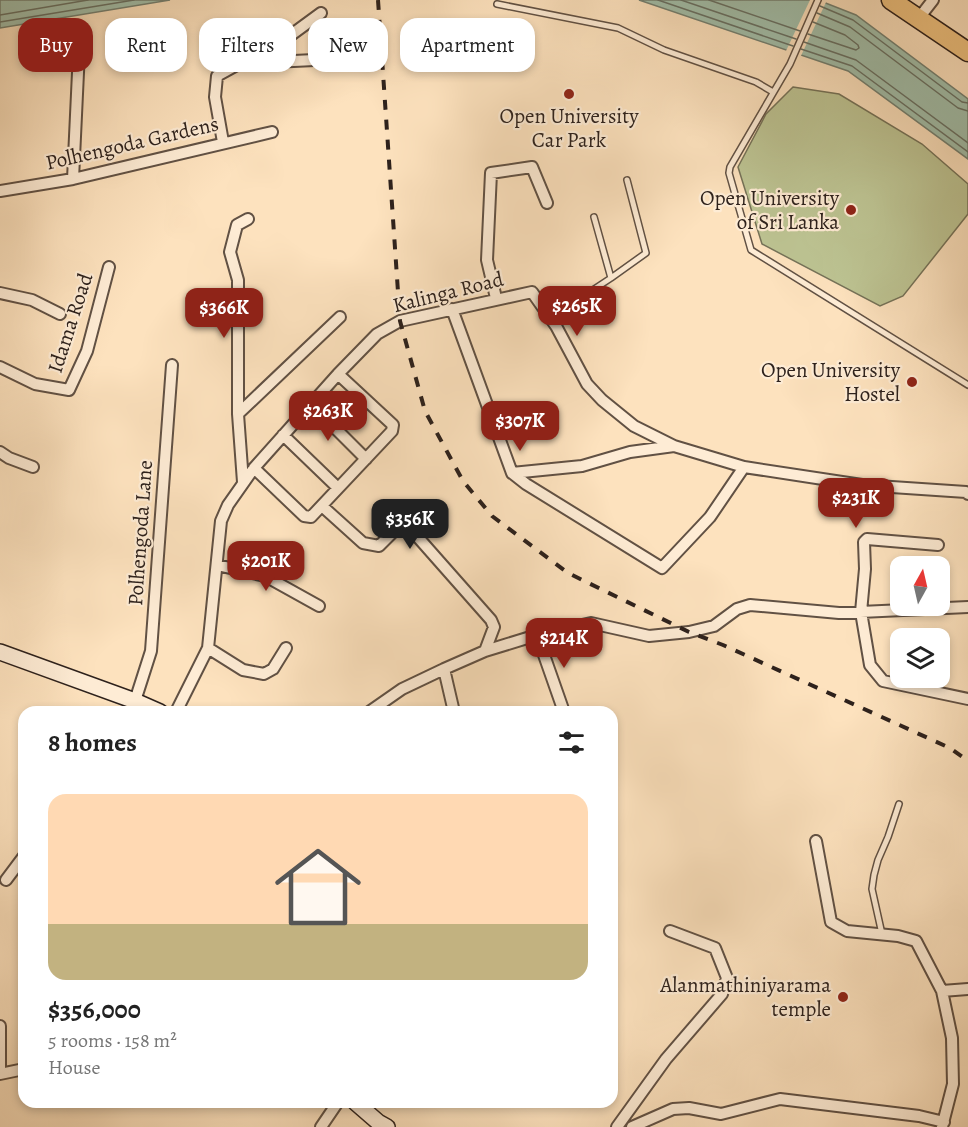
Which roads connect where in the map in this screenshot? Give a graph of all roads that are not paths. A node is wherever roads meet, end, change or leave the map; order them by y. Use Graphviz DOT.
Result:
graph roads {
  1 [pos="818,0"];
  2 [pos="891,0"];
  3 [pos="933,0"];
  4 [pos="497,4"];
  5 [pos="321,13"];
  6 [pos="919,18"];
  7 [pos="296,30"];
  8 [pos="968,52"];
  9 [pos="78,72"];
  10 [pos="224,72"];
  11 [pos="773,92"];
  12 [pos="272,132"];
  13 [pos="223,142"];
  14 [pos="73,179"];
  15 [pos="627,180"];
  16 [pos="0,191"];
  17 [pos="547,202"];
  18 [pos="594,217"];
  19 [pos="248,219"];
  20 [pos="109,267"];
  21 [pos="611,279"];
  22 [pos="0,293"];
  23 [pos="496,298"];
  24 [pos="452,309"];
  25 [pos="60,314"];
  26 [pos="340,317"];
  27 [pos="556,326"];
  28 [pos="172,365"];
  29 [pos="0,367"];
  30 [pos="338,374"];
  31 [pos="968,385"];
  32 [pos="311,404"];
  33 [pos="238,414"];
  34 [pos="283,435"];
  35 [pos="674,446"];
  36 [pos="0,452"];
  37 [pos="366,459"];
  38 [pos="744,466"];
  39 [pos="33,467"];
  40 [pos="254,468"];
  41 [pos="513,473"];
  42 [pos="243,482"];
  43 [pos="338,488"];
  44 [pos="968,494"];
  45 [pos="322,506"];
  46 [pos="938,545"];
  47 [pos="217,565"];
  48 [pos="319,606"];
  49 [pos="968,607"];
  50 [pos="861,612"];
  51 [pos="537,635"];
  52 [pos="208,648"];
  53 [pos="286,648"];
  54 [pos="485,651"];
  55 [pos="0,652"];
  56 [pos="444,669"];
  57 [pos="968,699"];
  58 [pos="135,701"];
  59 [pos="146,706"];
  60 [pos="179,706"];
  61 [pos="378,706"];
  62 [pos="453,706"];
  63 [pos="562,706"];
  64 [pos="899,804"];
  65 [pos="816,841"];
  66 [pos="18,864"];
  67 [pos="6,880"];
  68 [pos="670,931"];
  69 [pos="882,934"];
  70 [pos="968,989"];
  71 [pos="942,991"];
  72 [pos="0,1026"];
  73 [pos="18,1070"];
  74 [pos="0,1072"];
  75 [pos="334,1108"];
  76 [pos="362,1108"];
  77 [pos="943,1124"];
  78 [pos="321,1127"];
  79 [pos="387,1127"];
  80 [pos="617,1127"];
  81 [pos="632,1127"];
  1 -- 11 [label="lane"];
  2 -- 6 [label="main road"];
  3 -- 6 [label="street"];
  4 -- 11 [label="lane"];
  5 -- 7 [label="street"];
  6 -- 8 [label="main road"];
  9 -- 14 [label="street"];
  10 -- 13 [label="street"];
  11 -- 31 [label="lane"];
  12 -- 13 [label="street, Polhengoda Gardens"];
  13 -- 14 [label="street, Polhengoda Gardens"];
  14 -- 16 [label="street, Polhengoda Gardens"];
  15 -- 21 [label="lane"];
  17 -- 23 [label="street"];
  18 -- 21 [label="lane"];
  19 -- 33 [label="street"];
  20 -- 29 [label="street, Idama Road"];
  21 -- 27 [label="lane"];
  22 -- 25 [label="street"];
  23 -- 24 [label="street, Kalinga Road"];
  23 -- 27 [label="street, Kalinga Road"];
  24 -- 30 [label="street, Kalinga Road"];
  24 -- 41 [label="street"];
  26 -- 33 [label="street"];
  27 -- 35 [label="street, Kalinga Road"];
  28 -- 58 [label="street, Polhengoda Lane"];
  30 -- 32 [label="street, Kalinga Road"];
  30 -- 37 [label="street"];
  32 -- 34 [label="street, Kalinga Road"];
  32 -- 37 [label="street"];
  33 -- 42 [label="street"];
  34 -- 40 [label="street, Kalinga Road"];
  34 -- 43 [label="street"];
  35 -- 38 [label="street, Kalinga Road"];
  35 -- 41 [label="street"];
  36 -- 39 [label="street"];
  37 -- 43 [label="street"];
  38 -- 41 [label="street"];
  38 -- 44 [label="street, Kalinga Road"];
  40 -- 42 [label="street, Kalinga Road"];
  40 -- 45 [label="street"];
  42 -- 47 [label="street, Kalinga Road"];
  43 -- 45 [label="street"];
  45 -- 54 [label="street"];
  46 -- 50 [label="street"];
  47 -- 48 [label="street"];
  47 -- 52 [label="street, Kalinga Road"];
  49 -- 50 [label="street"];
  50 -- 51 [label="street"];
  50 -- 57 [label="street"];
  51 -- 54 [label="street"];
  51 -- 63 [label="street"];
  52 -- 53 [label="street"];
  52 -- 60 [label="street, Kalinga Road"];
  54 -- 56 [label="street"];
  55 -- 58 [label="main road"];
  56 -- 61 [label="street"];
  56 -- 62 [label="street"];
  58 -- 59 [label="main road"];
  64 -- 69 [label="lane"];
  65 -- 69 [label="street"];
  66 -- 67 [label="street"];
  68 -- 80 [label="street"];
  69 -- 71 [label="street"];
  70 -- 71 [label="street"];
  71 -- 77 [label="street"];
  72 -- 74 [label="street"];
  73 -- 74 [label="street"];
  75 -- 78 [label="street"];
  76 -- 79 [label="main road"];
  77 -- 81 [label="street"];
}
